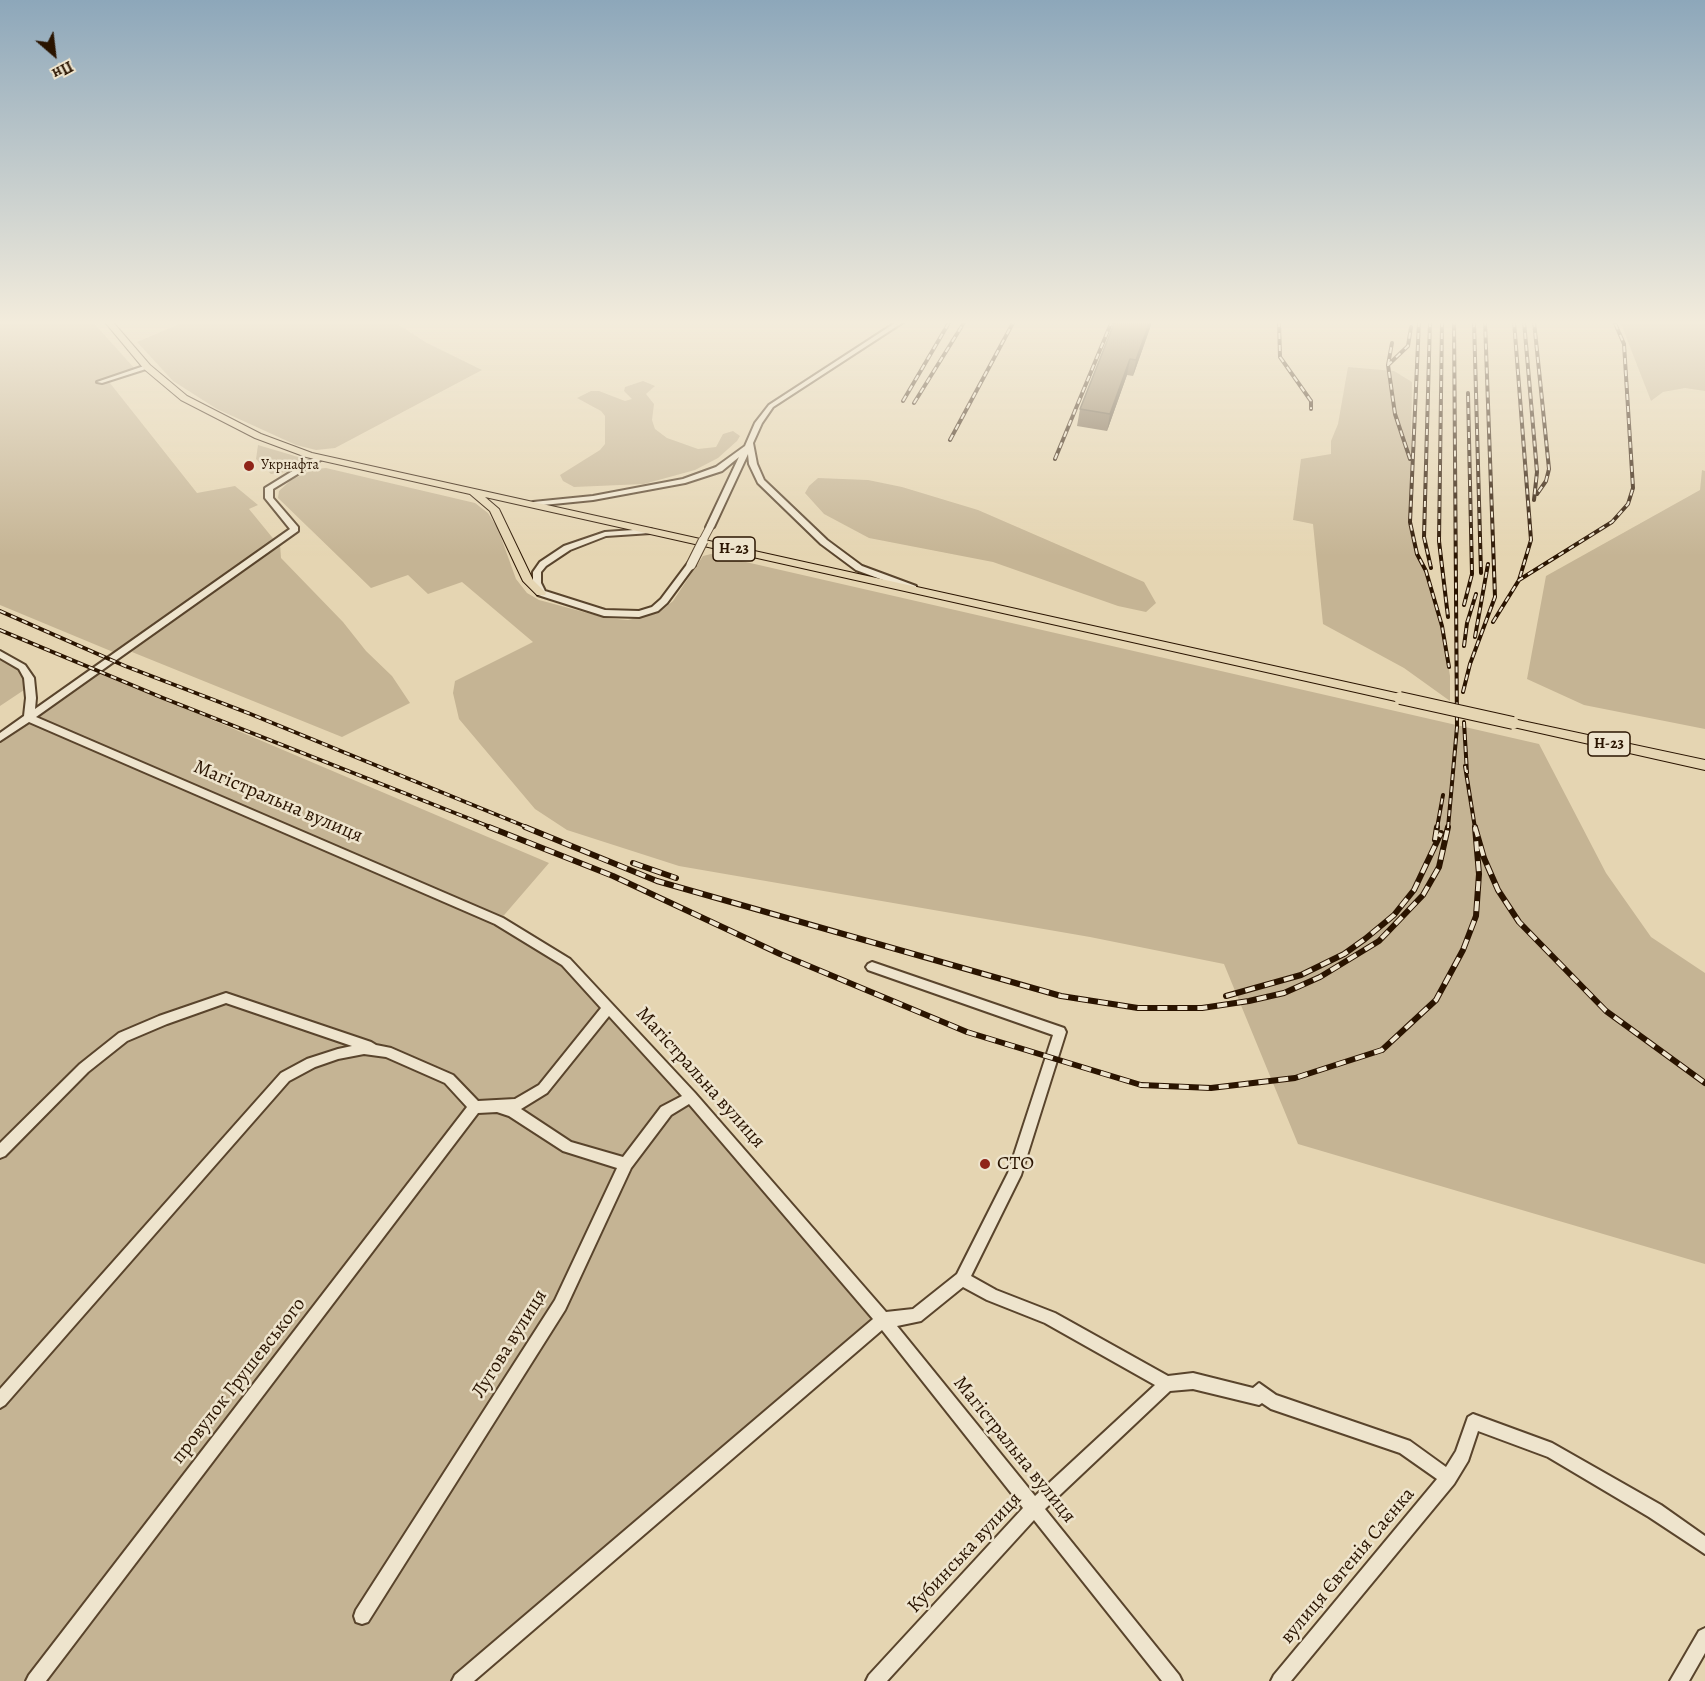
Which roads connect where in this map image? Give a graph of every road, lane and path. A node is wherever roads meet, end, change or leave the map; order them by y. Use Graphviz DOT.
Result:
graph roads {
  1 [pos="189,399"];
  2 [pos="781,399"];
  3 [pos="752,444"];
  4 [pos="320,458"];
  5 [pos="471,491"];
  6 [pos="533,504"];
  7 [pos="651,531"];
  8 [pos="541,592"];
  9 [pos="926,592"];
  10 [pos="0,654"];
  11 [pos="29,718"];
  12 [pos="0,738"];
  13 [pos="1705,765"];
  14 [pos="872,967"];
  15 [pos="608,1008"];
  16 [pos="387,1052"];
  17 [pos="691,1097"];
  18 [pos="498,1106"];
  19 [pos="475,1107"];
  20 [pos="0,1152"];
  21 [pos="626,1164"];
  22 [pos="962,1279"];
  23 [pos="883,1320"];
  24 [pos="1167,1384"];
  25 [pos="0,1400"];
  26 [pos="1448,1478"];
  27 [pos="1034,1508"];
  28 [pos="1705,1546"];
  29 [pos="362,1616"];
  30 [pos="1705,1637"];
  31 [pos="35,1681"];
  32 [pos="461,1681"];
  33 [pos="875,1681"];
  34 [pos="1173,1681"];
  35 [pos="1280,1681"];
  36 [pos="1679,1681"];
  1 -- 4 [label="main road, Н-23"];
  2 -- 3 [label="street"];
  3 -- 6 [label="street"];
  3 -- 8 [label="street, bridge"];
  3 -- 9 [label="street"];
  4 -- 5 [label="main road, Н-23"];
  4 -- 11 [label="street"];
  5 -- 6 [label="main road, Н-23"];
  5 -- 8 [label="main road"];
  6 -- 7 [label="main road, Н-23"];
  7 -- 8 [label="street"];
  7 -- 9 [label="main road, Н-23"];
  9 -- 13 [label="main road, Н-23, bridge"];
  10 -- 11 [label="street"];
  11 -- 12 [label="street"];
  11 -- 15 [label="street, Магістральна вулиця"];
  14 -- 22 [label="street"];
  15 -- 17 [label="street, Магістральна вулиця"];
  15 -- 18 [label="street"];
  16 -- 19 [label="street"];
  16 -- 20 [label="street"];
  16 -- 25 [label="street"];
  17 -- 21 [label="street, Лугова вулиця"];
  17 -- 23 [label="street, Магістральна вулиця"];
  18 -- 19 [label="street"];
  18 -- 21 [label="street"];
  19 -- 31 [label="street, провулок Грушевського"];
  21 -- 29 [label="street, Лугова вулиця"];
  22 -- 23 [label="street"];
  22 -- 24 [label="street"];
  23 -- 27 [label="street, Магістральна вулиця"];
  23 -- 32 [label="street"];
  24 -- 26 [label="street"];
  24 -- 27 [label="street, Кубинська вулиця"];
  26 -- 28 [label="street, вулиця Євгенія Саєнка"];
  26 -- 35 [label="street, вулиця Євгенія Саєнка"];
  27 -- 33 [label="street, Кубинська вулиця"];
  27 -- 34 [label="street, Магістральна вулиця"];
  30 -- 36 [label="street"];
}
